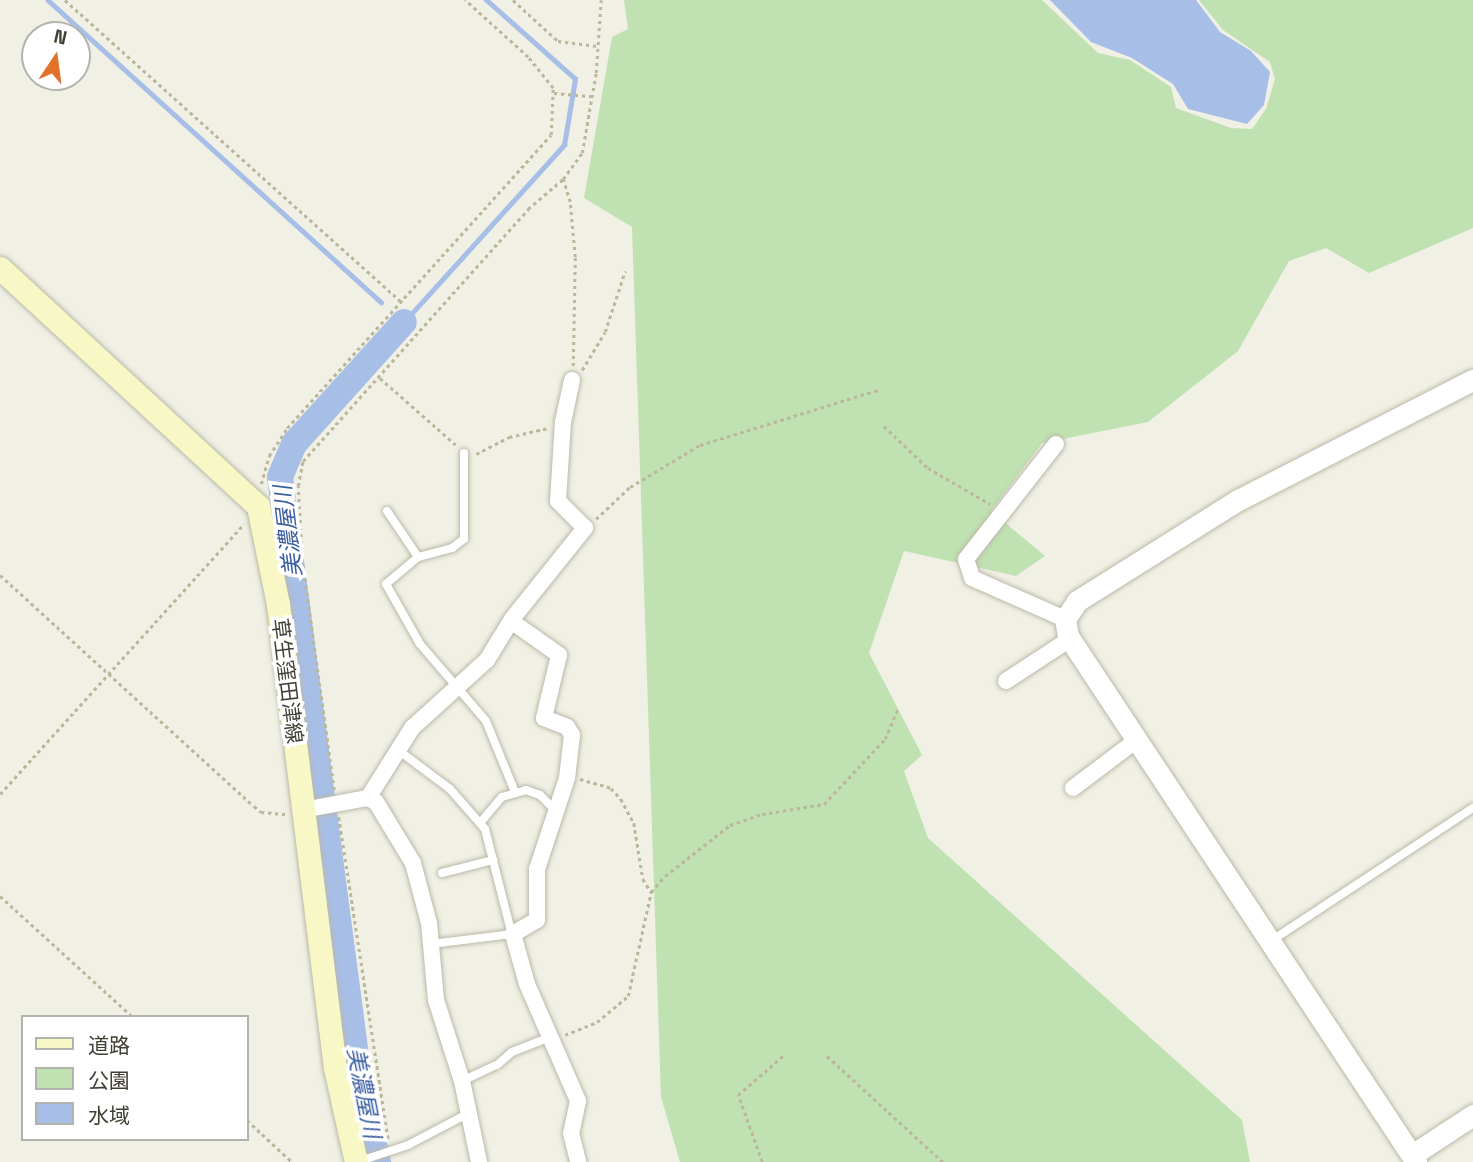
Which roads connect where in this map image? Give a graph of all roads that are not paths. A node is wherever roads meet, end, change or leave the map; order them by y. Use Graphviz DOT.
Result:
graph roads {
  1 [pos="0,268"];
  2 [pos="572,380"];
  3 [pos="1473,380"];
  4 [pos="1056,444"];
  5 [pos="464,453"];
  6 [pos="387,511"];
  7 [pos="418,557"];
  8 [pos="511,621"];
  9 [pos="1068,629"];
  10 [pos="1006,681"];
  11 [pos="458,687"];
  12 [pos="1138,739"];
  13 [pos="397,750"];
  14 [pos="1073,788"];
  15 [pos="515,792"];
  16 [pos="368,799"];
  17 [pos="1473,808"];
  18 [pos="555,810"];
  19 [pos="303,812"];
  20 [pos="480,823"];
  21 [pos="493,860"];
  22 [pos="442,873"];
  23 [pos="512,933"];
  24 [pos="1269,942"];
  25 [pos="431,944"];
  26 [pos="551,1041"];
  27 [pos="463,1081"];
  28 [pos="469,1113"];
  29 [pos="1473,1115"];
  30 [pos="1414,1159"];
  31 [pos="360,1161"];
  32 [pos="479,1162"];
  33 [pos="578,1162"];
  1 -- 19 [label="main road, 草生窪田津線"];
  2 -- 8 [label="street"];
  3 -- 9 [label="street"];
  4 -- 9 [label="street"];
  5 -- 7 [label="lane"];
  6 -- 7 [label="lane"];
  7 -- 11 [label="lane"];
  8 -- 11 [label="street"];
  8 -- 18 [label="street"];
  9 -- 10 [label="street"];
  9 -- 12 [label="street"];
  11 -- 13 [label="street"];
  11 -- 15 [label="lane"];
  12 -- 14 [label="street"];
  12 -- 24 [label="street"];
  13 -- 16 [label="street"];
  13 -- 20 [label="lane"];
  15 -- 18 [label="lane"];
  15 -- 20 [label="lane"];
  16 -- 19 [label="street"];
  16 -- 25 [label="street"];
  17 -- 24 [label="lane"];
  18 -- 23 [label="street"];
  19 -- 31 [label="main road, 草生窪田津線"];
  20 -- 21 [label="lane"];
  21 -- 22 [label="lane"];
  21 -- 23 [label="lane"];
  23 -- 25 [label="lane"];
  23 -- 26 [label="street"];
  24 -- 30 [label="street"];
  25 -- 27 [label="street"];
  26 -- 27 [label="lane"];
  26 -- 33 [label="street"];
  27 -- 28 [label="street"];
  28 -- 31 [label="lane"];
  28 -- 32 [label="street"];
  29 -- 30 [label="street"];
}
